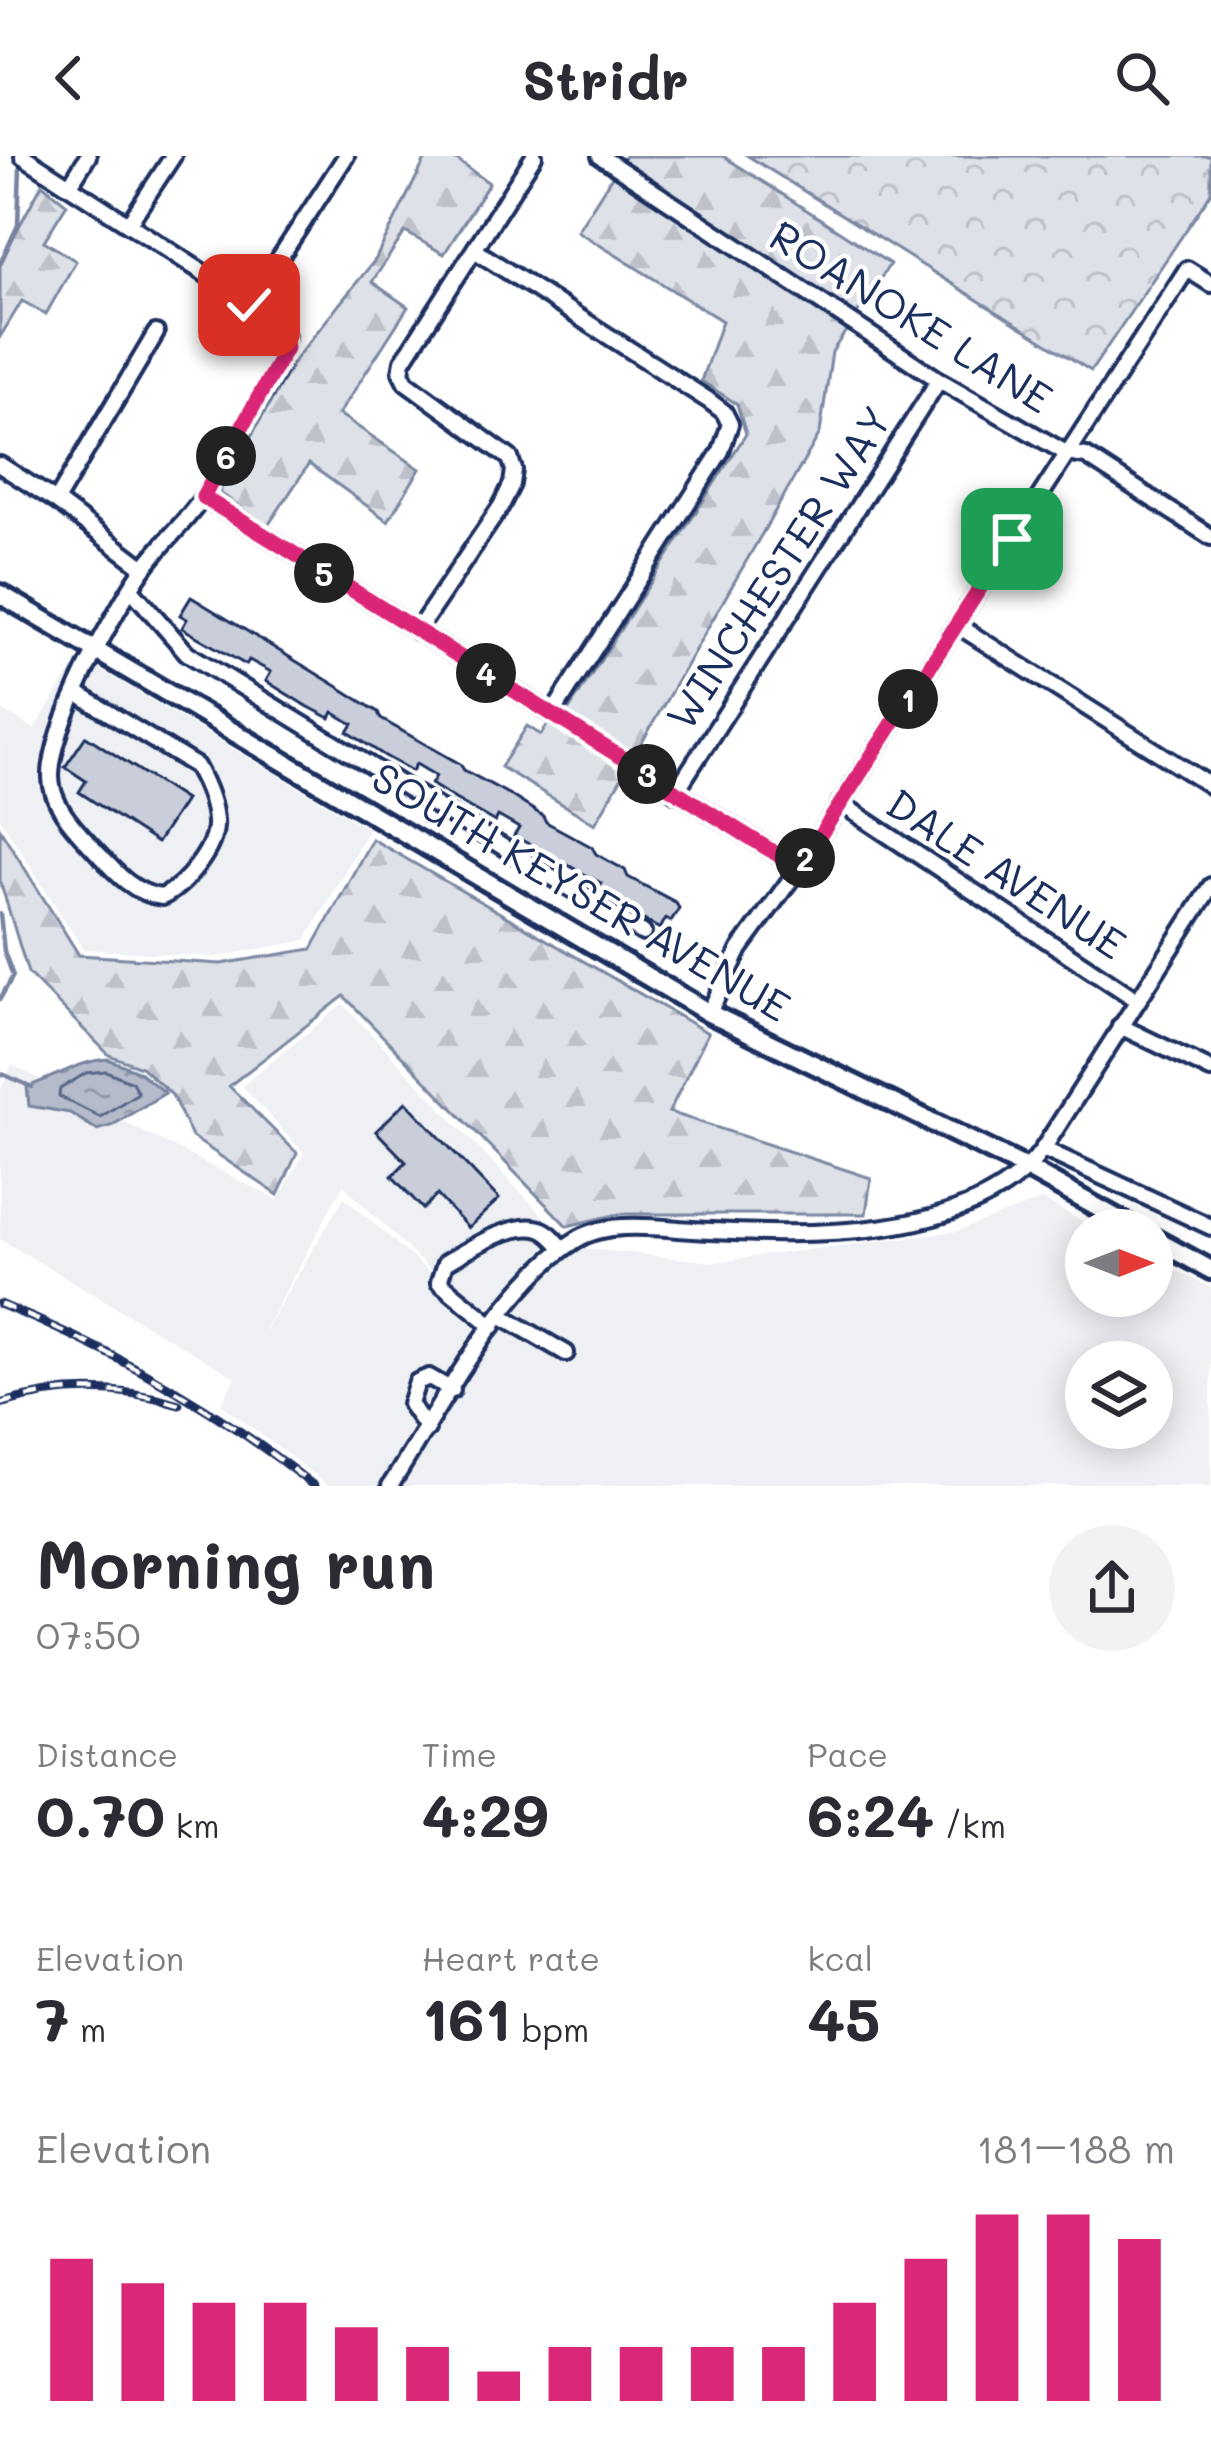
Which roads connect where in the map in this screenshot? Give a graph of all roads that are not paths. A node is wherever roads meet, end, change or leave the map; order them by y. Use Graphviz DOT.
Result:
graph roads {
  1 [pos="23,156"];
  2 [pos="88,156"];
  3 [pos="173,156"];
  4 [pos="346,156"];
  5 [pos="534,156"];
  6 [pos="600,156"];
  7 [pos="70,185"];
  8 [pos="130,223"];
  9 [pos="476,251"];
  10 [pos="1211,284"];
  11 [pos="249,305"];
  12 [pos="156,333"];
  13 [pos="939,380"];
  14 [pos="1066,454"];
  15 [pos="0,465"];
  16 [pos="203,497"];
  17 [pos="56,500"];
  18 [pos="1211,537"];
  19 [pos="144,568"];
  20 [pos="131,589"];
  21 [pos="0,594"];
  22 [pos="957,625"];
  23 [pos="417,632"];
  24 [pos="95,650"];
  25 [pos="76,693"];
  26 [pos="553,713"];
  27 [pos="1211,786"];
  28 [pos="675,793"];
  29 [pos="840,803"];
  30 [pos="799,868"];
  31 [pos="1211,886"];
  32 [pos="1206,904"];
  33 [pos="644,934"];
  34 [pos="1133,1005"];
  35 [pos="709,1013"];
  36 [pos="1120,1026"];
  37 [pos="1211,1070"];
  38 [pos="1043,1149"];
  39 [pos="1028,1169"];
  40 [pos="1100,1209"];
  41 [pos="1211,1227"];
  42 [pos="563,1249"];
  43 [pos="1173,1249"];
  44 [pos="1211,1270"];
  45 [pos="497,1321"];
  46 [pos="566,1353"];
  47 [pos="452,1390"];
  48 [pos="427,1430"];
  49 [pos="390,1486"];
  1 -- 7 [label="street"];
  2 -- 7 [label="street"];
  3 -- 8 [label="street"];
  4 -- 11 [label="street"];
  5 -- 9 [label="street"];
  6 -- 13 [label="street, ROANOKE LANE"];
  7 -- 8 [label="street"];
  8 -- 11 [label="street"];
  9 -- 23 [label="street"];
  9 -- 26 [label="street"];
  10 -- 14 [label="street"];
  11 -- 16 [label="street"];
  12 -- 17 [label="street"];
  13 -- 14 [label="street, ROANOKE LANE"];
  13 -- 28 [label="street, WINCHESTER WAY"];
  14 -- 18 [label="street, ROANOKE LANE"];
  14 -- 22 [label="street"];
  15 -- 17 [label="street"];
  16 -- 19 [label="street"];
  16 -- 23 [label="street"];
  17 -- 19 [label="street"];
  19 -- 20 [label="street"];
  20 -- 24 [label="street"];
  20 -- 33 [label="street"];
  21 -- 24 [label="main road, SOUTH KEYSER AVENUE"];
  22 -- 27 [label="street"];
  22 -- 29 [label="street"];
  23 -- 26 [label="street"];
  24 -- 25 [label="street"];
  24 -- 35 [label="main road, SOUTH KEYSER AVENUE"];
  25 -- 25 [label="street"];
  26 -- 28 [label="street"];
  28 -- 30 [label="street"];
  29 -- 30 [label="street"];
  29 -- 34 [label="street, DALE AVENUE"];
  30 -- 35 [label="street"];
  31 -- 32 [label="street"];
  32 -- 34 [label="street"];
  34 -- 36 [label="street"];
  35 -- 39 [label="main road, SOUTH KEYSER AVENUE"];
  36 -- 37 [label="street, DALE AVENUE"];
  36 -- 38 [label="street"];
  38 -- 39 [label="street"];
  38 -- 41 [label="street"];
  39 -- 40 [label="main road, SOUTH KEYSER AVENUE"];
  39 -- 42 [label="street"];
  42 -- 45 [label="street"];
  42 -- 45 [label="street"];
  43 -- 44 [label="main road"];
  45 -- 46 [label="street"];
  45 -- 47 [label="street"];
  47 -- 48 [label="street"];
  47 -- 48 [label="street"];
  48 -- 49 [label="street"];
}
